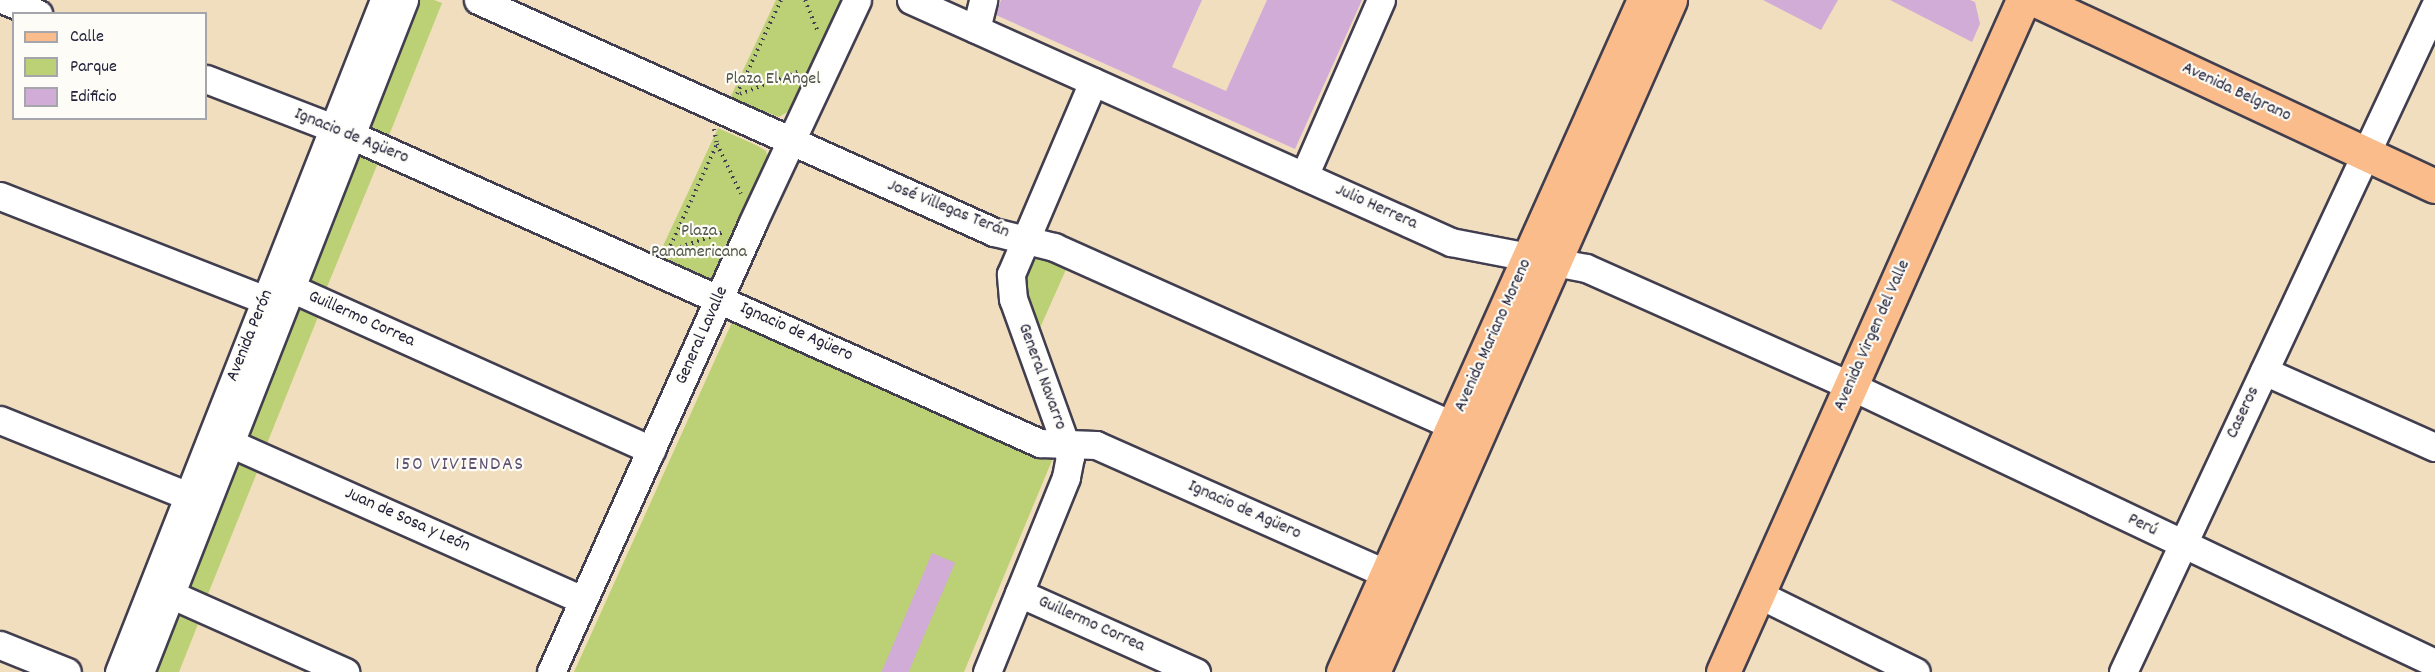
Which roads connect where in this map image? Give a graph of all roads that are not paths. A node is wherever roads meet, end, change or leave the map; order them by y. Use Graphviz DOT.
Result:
graph roads {
  1 [pos="4,0"];
  2 [pos="384,0"];
  3 [pos="404,0"];
  4 [pos="478,0"];
  5 [pos="856,0"];
  6 [pos="911,0"];
  7 [pos="983,0"];
  8 [pos="1382,0"];
  9 [pos="1644,0"];
  10 [pos="1670,0"];
  11 [pos="2023,0"];
  12 [pos="2036,0"];
  13 [pos="2435,6"];
  14 [pos="33,12"];
  15 [pos="976,29"];
  16 [pos="207,80"];
  17 [pos="1094,82"];
  18 [pos="342,132"];
  19 [pos="790,142"];
  20 [pos="2366,153"];
  21 [pos="1304,176"];
  22 [pos="2435,186"];
  23 [pos="0,196"];
  24 [pos="1024,240"];
  25 [pos="1541,260"];
  26 [pos="291,288"];
  27 [pos="720,298"];
  28 [pos="266,300"];
  29 [pos="2264,371"];
  30 [pos="1851,386"];
  31 [pos="0,420"];
  32 [pos="1454,426"];
  33 [pos="230,443"];
  34 [pos="1065,443"];
  35 [pos="2435,447"];
  36 [pos="651,450"];
  37 [pos="197,500"];
  38 [pos="2183,545"];
  39 [pos="1387,574"];
  40 [pos="1019,592"];
  41 [pos="170,594"];
  42 [pos="1758,594"];
  43 [pos="583,600"];
  44 [pos="0,645"];
  45 [pos="2435,663"];
  46 [pos="67,672"];
  47 [pos="118,672"];
  48 [pos="140,672"];
  49 [pos="345,672"];
  50 [pos="551,672"];
  51 [pos="987,672"];
  52 [pos="1196,672"];
  53 [pos="1343,672"];
  54 [pos="1373,672"];
  55 [pos="1724,672"];
  56 [pos="1916,672"];
  57 [pos="2122,672"];
  1 -- 14 [label="street"];
  2 -- 18 [label="street, Avenida Perón"];
  3 -- 18 [label="street, Avenida Perón"];
  4 -- 19 [label="street, José Villegas Terán"];
  5 -- 19 [label="street, General Lavalle"];
  6 -- 15 [label="street, Julio Herrera"];
  7 -- 15 [label="street"];
  8 -- 21 [label="street"];
  9 -- 25 [label="main road, Avenida Mariano Moreno"];
  10 -- 25 [label="main road, Avenida Mariano Moreno"];
  11 -- 30 [label="main road, Avenida Virgen del Valle"];
  12 -- 20 [label="main road, Avenida Belgrano"];
  13 -- 20 [label="street, Caseros"];
  15 -- 17 [label="street, Julio Herrera"];
  16 -- 18 [label="street, Ignacio de Agüero"];
  17 -- 21 [label="street, Julio Herrera"];
  17 -- 24 [label="street, General Navarro"];
  18 -- 26 [label="street, Avenida Perón"];
  18 -- 27 [label="street, Ignacio de Agüero"];
  18 -- 28 [label="street, Avenida Perón"];
  19 -- 24 [label="street, José Villegas Terán"];
  19 -- 27 [label="street, General Lavalle"];
  20 -- 22 [label="main road, Avenida Belgrano"];
  20 -- 29 [label="street, Caseros"];
  21 -- 25 [label="street, Julio Herrera"];
  23 -- 28 [label="street"];
  24 -- 32 [label="street, José Villegas Terán"];
  24 -- 34 [label="street, General Navarro"];
  25 -- 30 [label="street, Julio Herrera"];
  25 -- 32 [label="main road, Avenida Mariano Moreno"];
  25 -- 54 [label="main road, Avenida Mariano Moreno"];
  26 -- 28 [label="street, Guillermo Correa"];
  26 -- 33 [label="street, Avenida Perón"];
  26 -- 36 [label="street, Guillermo Correa"];
  27 -- 34 [label="street, Ignacio de Agüero"];
  27 -- 36 [label="street, General Lavalle"];
  28 -- 37 [label="street, Avenida Perón"];
  29 -- 35 [label="street"];
  29 -- 38 [label="street, Caseros"];
  30 -- 38 [label="street, Perú"];
  30 -- 42 [label="main road, Avenida Virgen del Valle"];
  31 -- 37 [label="street"];
  32 -- 39 [label="main road, Avenida Mariano Moreno"];
  33 -- 37 [label="street, Avenida Perón"];
  33 -- 43 [label="street, Juan de Sosa y León"];
  34 -- 39 [label="street, Ignacio de Agüero"];
  34 -- 40 [label="street, General Navarro"];
  36 -- 43 [label="street, General Lavalle"];
  37 -- 41 [label="street, Avenida Perón"];
  37 -- 47 [label="street, Avenida Perón"];
  38 -- 45 [label="street, Perú"];
  38 -- 57 [label="street, Caseros"];
  39 -- 53 [label="main road, Avenida Mariano Moreno"];
  40 -- 51 [label="street, General Navarro"];
  40 -- 52 [label="street, Guillermo Correa"];
  41 -- 48 [label="street, Avenida Perón"];
  41 -- 49 [label="street"];
  42 -- 55 [label="main road, Avenida Virgen del Valle"];
  42 -- 56 [label="street"];
  43 -- 50 [label="street, General Lavalle"];
  44 -- 46 [label="street"];
}
